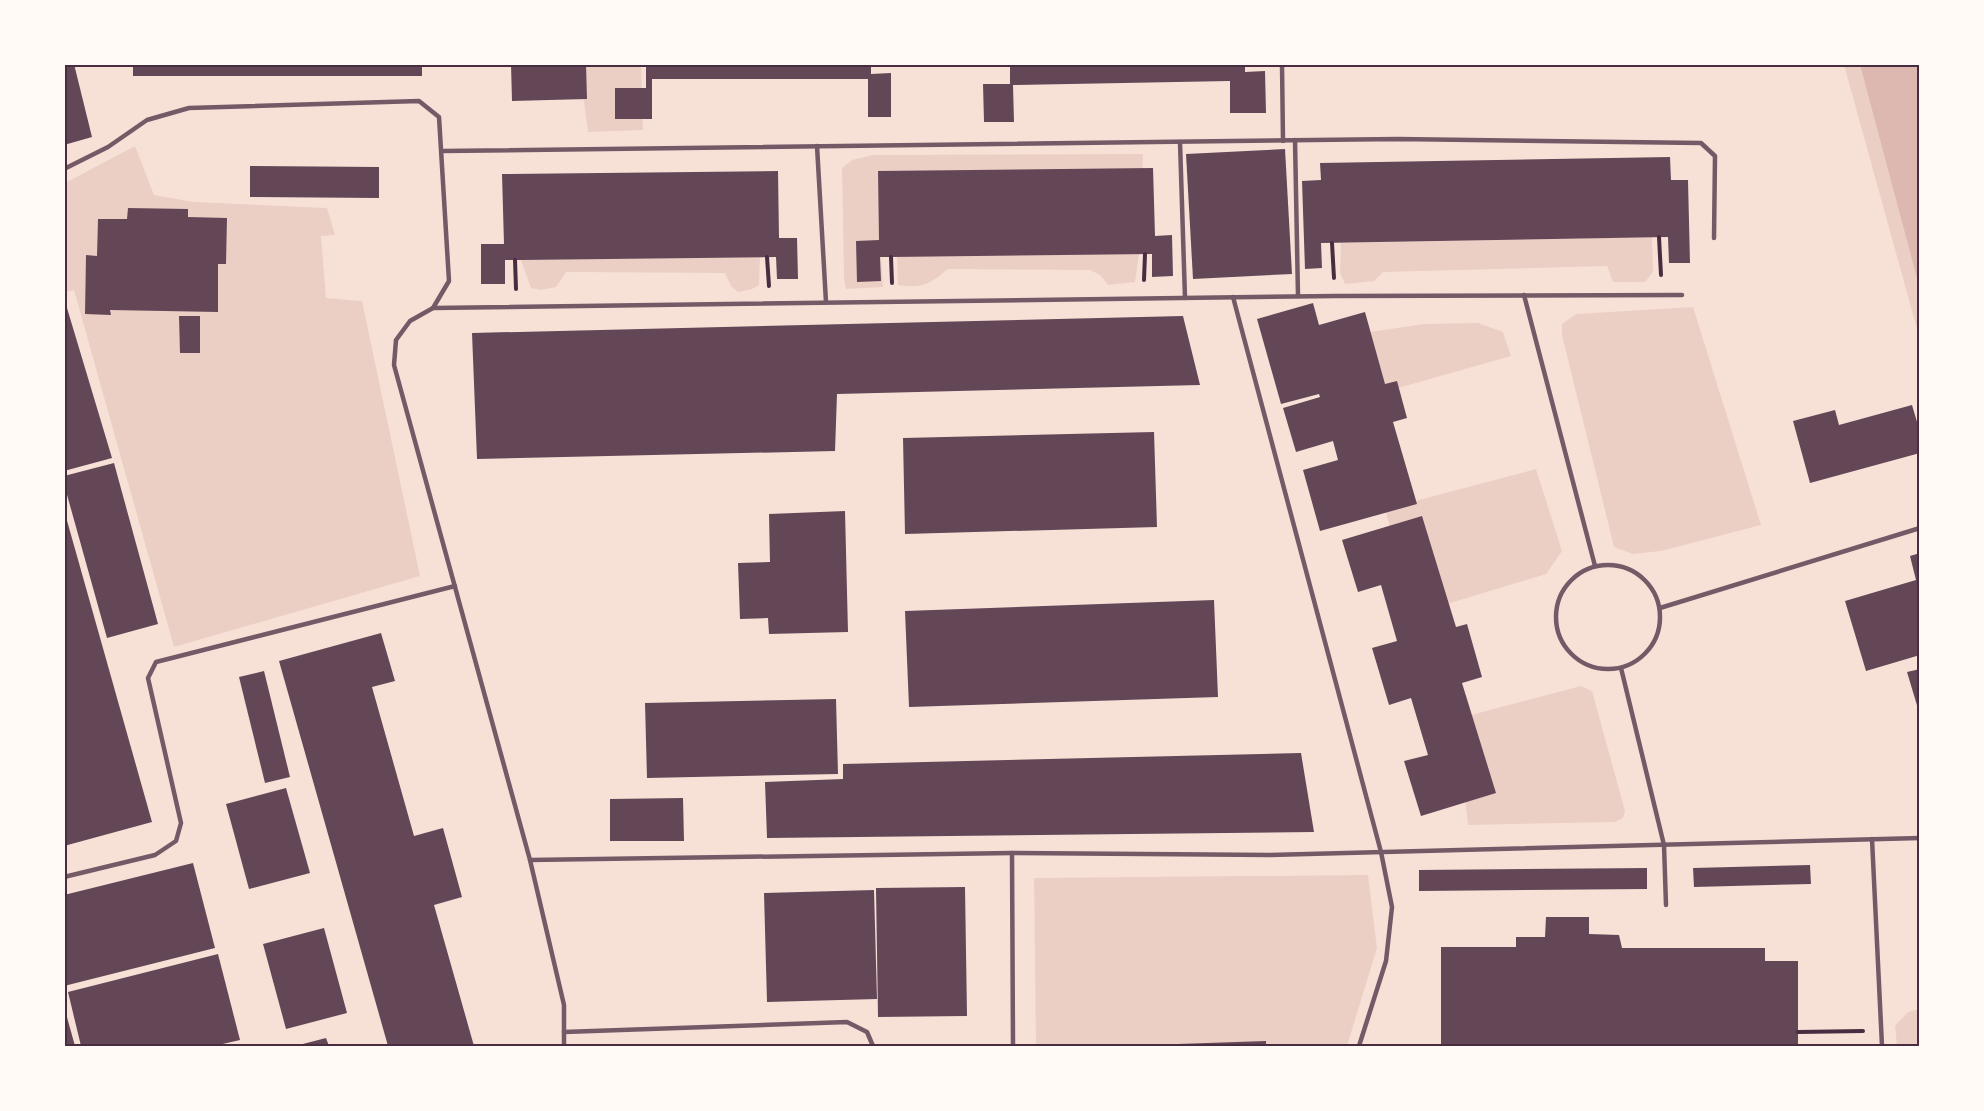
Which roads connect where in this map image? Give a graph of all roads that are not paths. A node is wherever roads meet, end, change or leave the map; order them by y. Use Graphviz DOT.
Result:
graph roads {
  1 [pos="1282,64"];
  2 [pos="1295,140"];
  3 [pos="1180,141"];
  4 [pos="1283,141"];
  5 [pos="817,146"];
  6 [pos="442,152"];
  7 [pos="64,169"];
  8 [pos="1714,238"];
  9 [pos="1524,295"];
  10 [pos="1682,295"];
  11 [pos="1298,296"];
  12 [pos="1233,297"];
  13 [pos="1185,298"];
  14 [pos="826,302"];
  15 [pos="433,308"];
  16 [pos="1920,528"];
  17 [pos="1595,566"];
  18 [pos="455,586"];
  19 [pos="1660,608"];
  20 [pos="1621,668"];
  21 [pos="1920,838"];
  22 [pos="1872,839"];
  23 [pos="1664,845"];
  24 [pos="1381,852"];
  25 [pos="1012,853"];
  26 [pos="530,860"];
  27 [pos="64,877"];
  28 [pos="1666,905"];
  29 [pos="564,1032"];
  30 [pos="564,1047"];
  31 [pos="873,1047"];
  32 [pos="1013,1047"];
  33 [pos="1359,1047"];
  34 [pos="1882,1047"];
  1 -- 4 [label="lane"];
  2 -- 4 [label="lane"];
  2 -- 8 [label="lane"];
  2 -- 11 [label="lane"];
  3 -- 4 [label="lane"];
  3 -- 5 [label="lane"];
  3 -- 13 [label="lane"];
  5 -- 6 [label="lane"];
  5 -- 14 [label="lane"];
  6 -- 7 [label="lane"];
  6 -- 15 [label="lane"];
  9 -- 10 [label="lane"];
  9 -- 11 [label="lane"];
  9 -- 17 [label="lane"];
  11 -- 12 [label="lane"];
  12 -- 13 [label="lane"];
  12 -- 24 [label="lane"];
  13 -- 14 [label="lane"];
  14 -- 15 [label="lane"];
  15 -- 18 [label="lane"];
  16 -- 19 [label="lane"];
  17 -- 19 [label="lane"];
  17 -- 20 [label="lane"];
  18 -- 26 [label="lane"];
  18 -- 27 [label="lane"];
  19 -- 20 [label="lane"];
  20 -- 23 [label="lane"];
  21 -- 22 [label="lane"];
  22 -- 23 [label="lane"];
  22 -- 34 [label="lane"];
  23 -- 24 [label="lane"];
  23 -- 28 [label="lane"];
  24 -- 25 [label="lane"];
  24 -- 33 [label="lane"];
  25 -- 26 [label="lane"];
  25 -- 32 [label="lane"];
  26 -- 29 [label="lane"];
  29 -- 30 [label="lane"];
  29 -- 31 [label="lane"];
}
